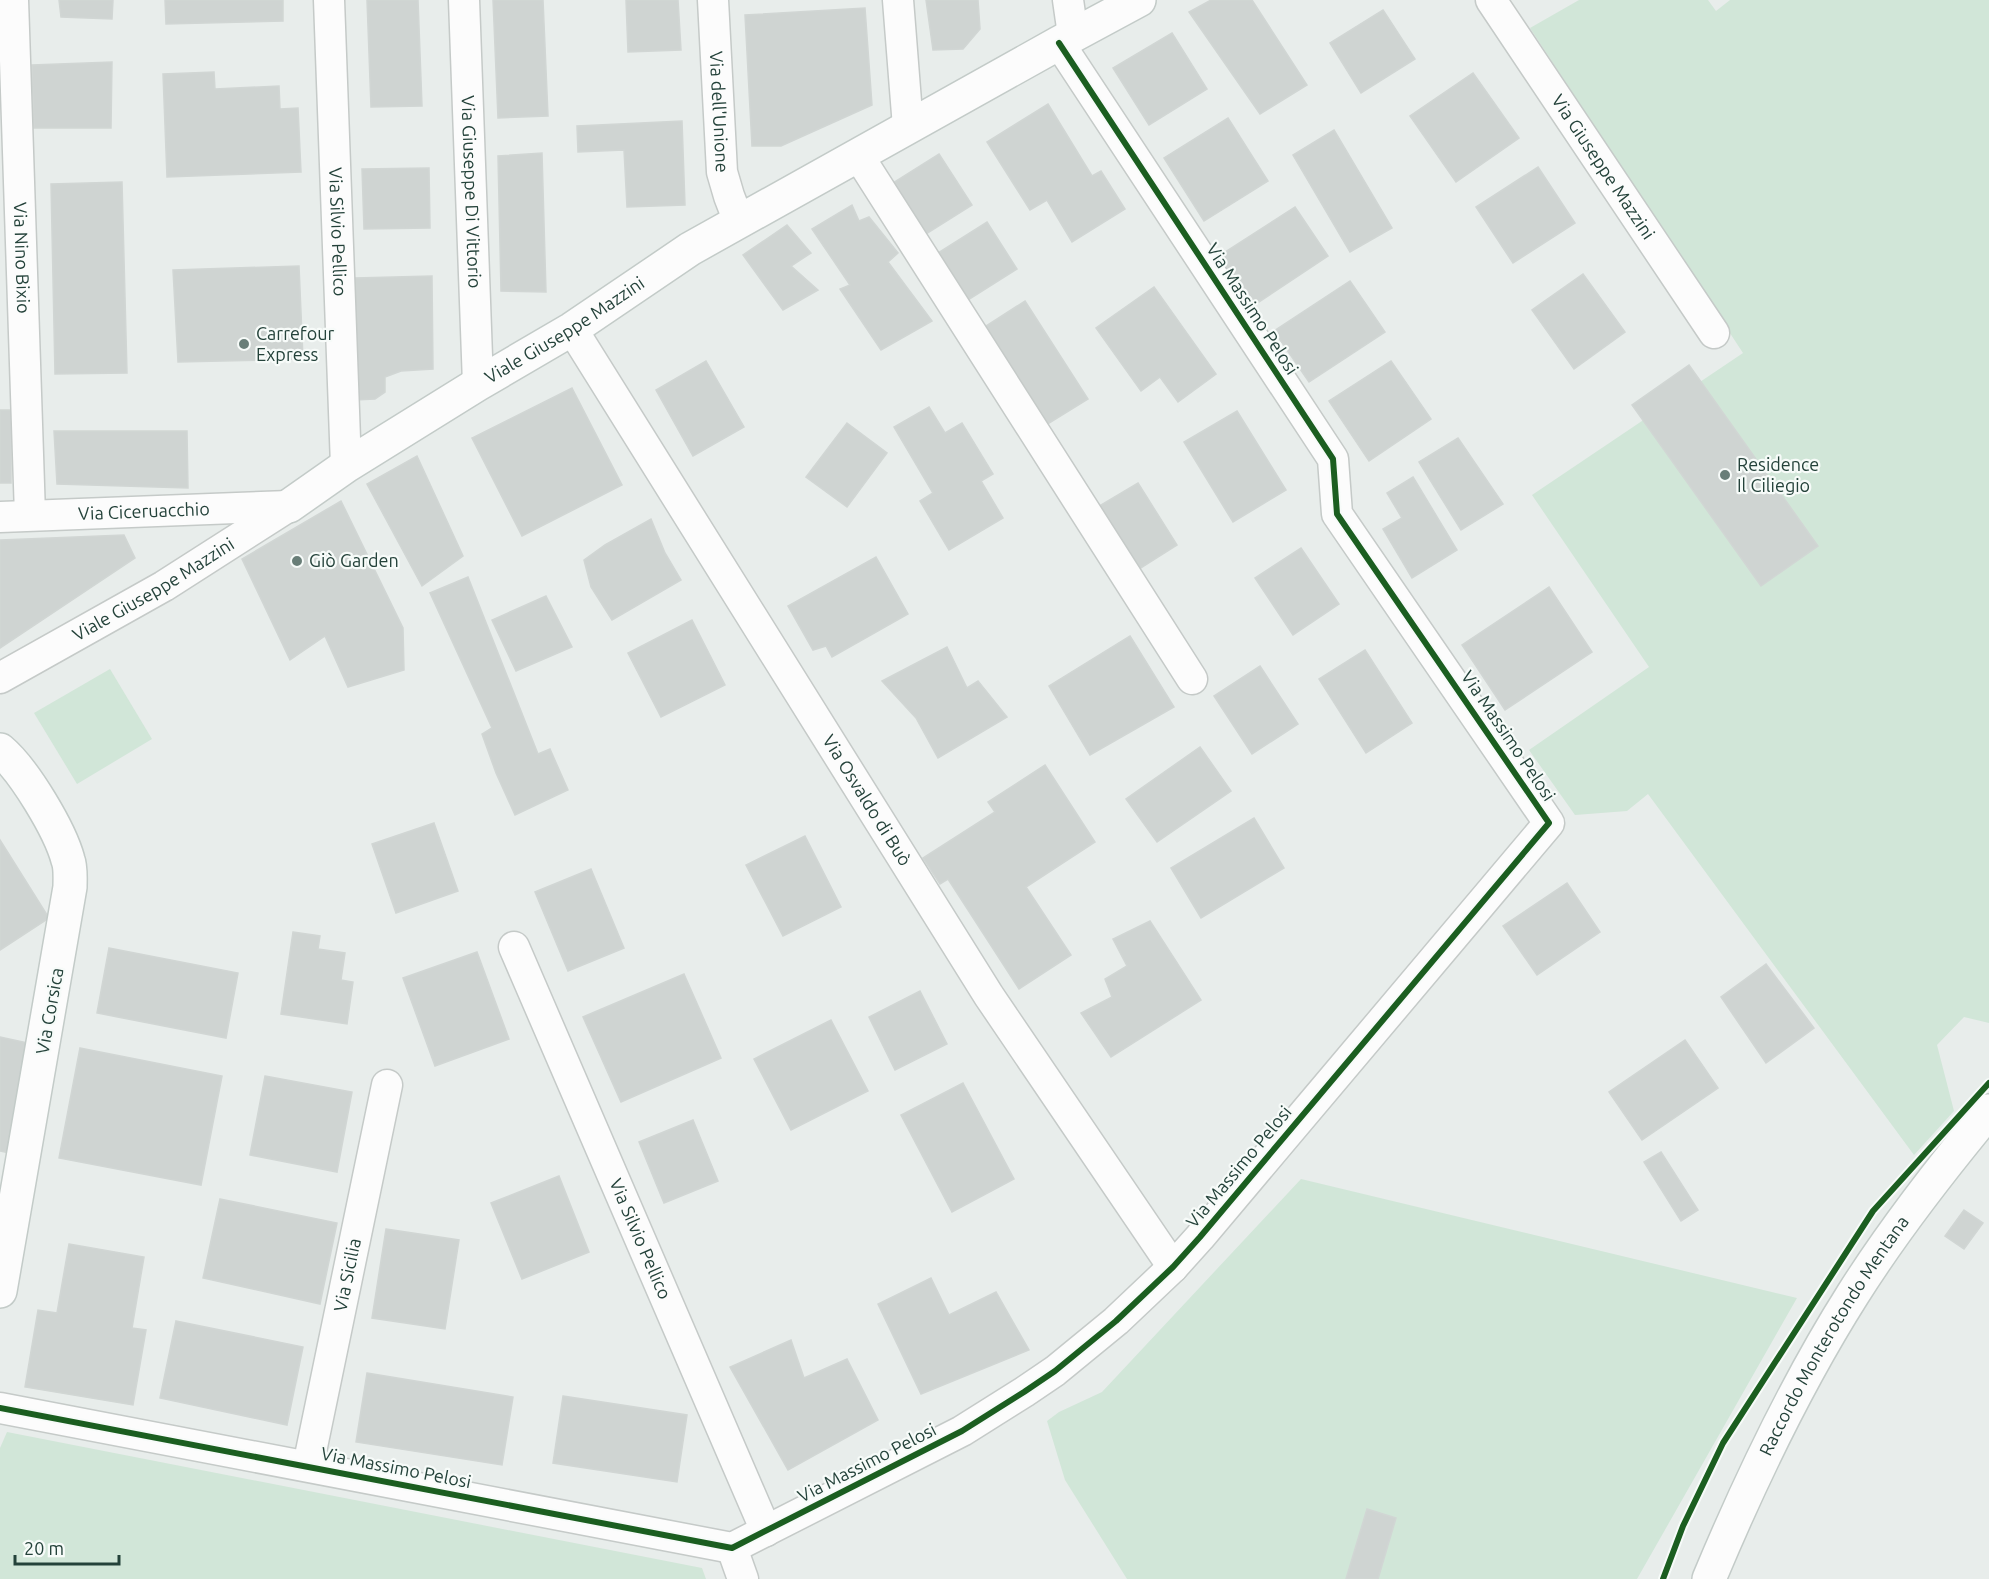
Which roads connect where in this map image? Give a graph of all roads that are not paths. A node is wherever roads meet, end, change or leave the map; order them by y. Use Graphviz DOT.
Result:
graph roads {
  1 [pos="14,0"];
  2 [pos="329,0"];
  3 [pos="464,0"];
  4 [pos="713,0"];
  5 [pos="898,0"];
  6 [pos="1068,0"];
  7 [pos="1139,0"];
  8 [pos="1491,0"];
  9 [pos="1066,39"];
  10 [pos="908,127"];
  11 [pos="858,155"];
  12 [pos="739,222"];
  13 [pos="572,329"];
  14 [pos="1714,333"];
  15 [pos="478,384"];
  16 [pos="346,466"];
  17 [pos="289,506"];
  18 [pos="30,515"];
  19 [pos="0,517"];
  20 [pos="0,678"];
  21 [pos="1192,679"];
  22 [pos="0,750"];
  23 [pos="514,947"];
  24 [pos="387,1085"];
  25 [pos="1989,1111"];
  26 [pos="1173,1267"];
  27 [pos="0,1291"];
  28 [pos="0,1407"];
  29 [pos="308,1466"];
  30 [pos="766,1532"];
  31 [pos="732,1548"];
  32 [pos="743,1579"];
  33 [pos="1709,1579"];
  1 -- 18 [label="street, Via Nino Bixio"];
  2 -- 16 [label="street, Via Silvio Pellico"];
  3 -- 15 [label="street, Via Giuseppe Di Vittorio"];
  4 -- 12 [label="street, Via dell'Unione"];
  5 -- 10 [label="street"];
  6 -- 9 [label="street"];
  7 -- 9 [label="main road, Viale Giuseppe Mazzini"];
  8 -- 14 [label="street, Via Giuseppe Mazzini"];
  9 -- 10 [label="main road, Viale Giuseppe Mazzini"];
  9 -- 26 [label="street, Via Massimo Pelosi"];
  10 -- 11 [label="main road, Viale Giuseppe Mazzini"];
  11 -- 12 [label="main road, Viale Giuseppe Mazzini"];
  11 -- 21 [label="street"];
  12 -- 13 [label="main road, Viale Giuseppe Mazzini"];
  13 -- 15 [label="main road, Viale Giuseppe Mazzini"];
  13 -- 26 [label="street, Via Osvaldo di Buò"];
  15 -- 16 [label="main road, Viale Giuseppe Mazzini"];
  16 -- 17 [label="main road, Viale Giuseppe Mazzini"];
  17 -- 18 [label="street, Via Ciceruacchio"];
  17 -- 20 [label="street, Viale Giuseppe Mazzini"];
  18 -- 19 [label="street, Via Ciceruacchio"];
  22 -- 27 [label="main road, Via Corsica"];
  23 -- 30 [label="street, Via Silvio Pellico"];
  24 -- 29 [label="street, Via Sicilia"];
  25 -- 33 [label="main road, Raccordo Monterotondo Mentana"];
  26 -- 30 [label="street, Via Massimo Pelosi"];
  28 -- 29 [label="street, Via Massimo Pelosi"];
  29 -- 31 [label="street, Via Massimo Pelosi"];
  30 -- 31 [label="street, Via Massimo Pelosi"];
  31 -- 32 [label="street"];
}
